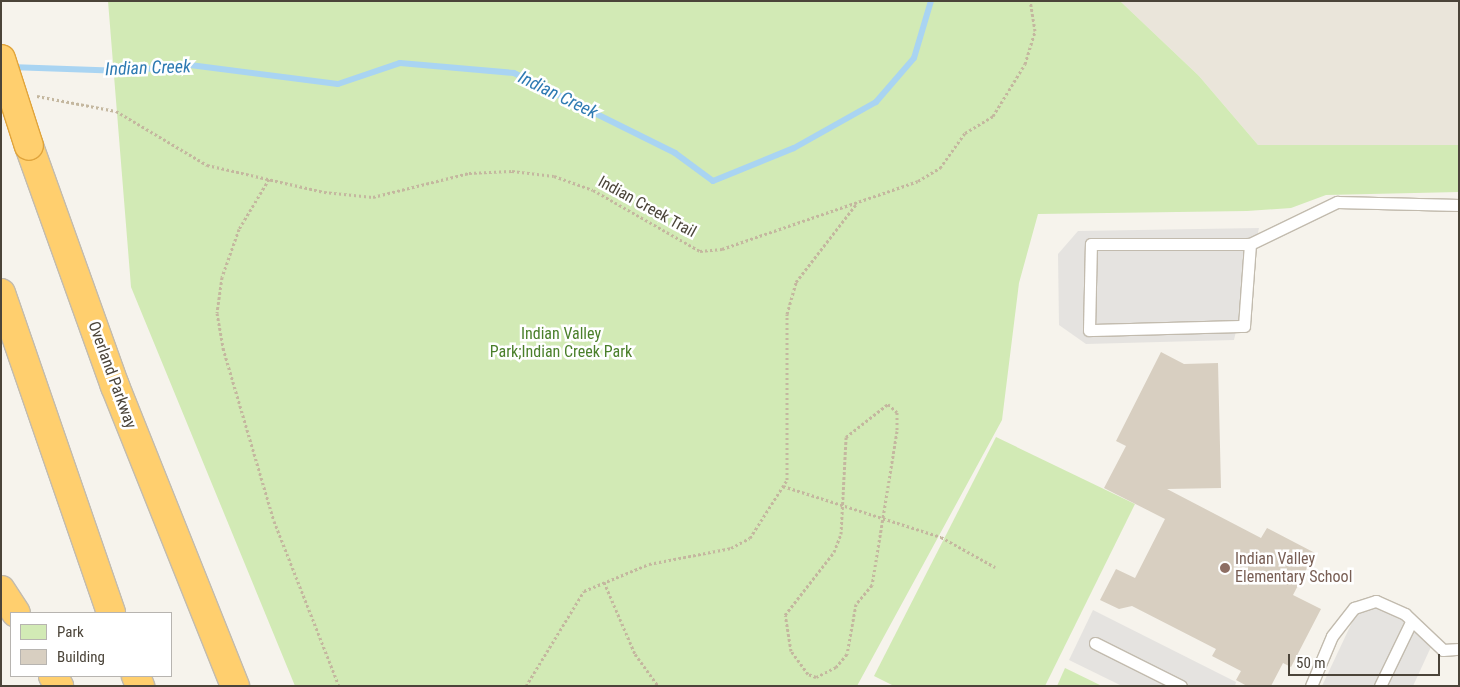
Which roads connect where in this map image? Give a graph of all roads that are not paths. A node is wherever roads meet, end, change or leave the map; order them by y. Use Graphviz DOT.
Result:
graph roads {
  1 [pos="1,60"];
  2 [pos="1459,205"];
  3 [pos="1250,244"];
  4 [pos="1,293"];
  5 [pos="1,590"];
  6 [pos="15,612"];
  7 [pos="111,612"];
  8 [pos="1412,622"];
  9 [pos="1094,643"];
  10 [pos="1459,649"];
  11 [pos="235,686"];
  12 [pos="1182,686"];
  13 [pos="1311,686"];
  14 [pos="1380,686"];
  1 -- 11 [label="highway, Overland Parkway, bridge"];
  2 -- 3 [label="lane"];
  3 -- 3 [label="lane"];
  4 -- 7 [label="highway"];
  5 -- 6 [label="highway"];
  8 -- 10 [label="lane"];
  8 -- 13 [label="lane"];
  8 -- 14 [label="lane"];
  9 -- 12 [label="lane"];
}
